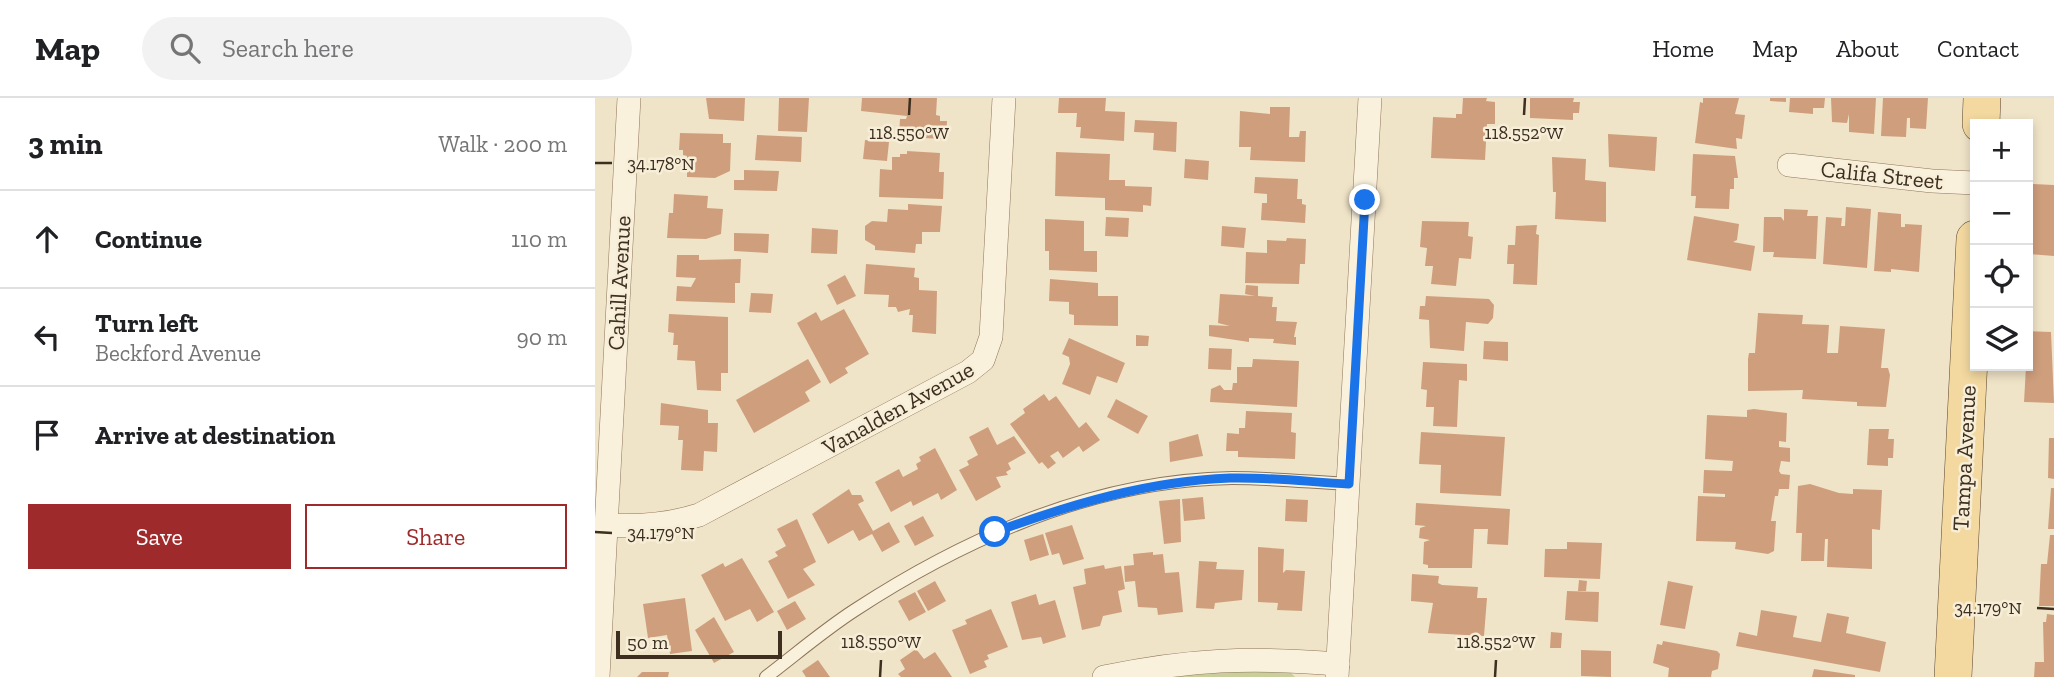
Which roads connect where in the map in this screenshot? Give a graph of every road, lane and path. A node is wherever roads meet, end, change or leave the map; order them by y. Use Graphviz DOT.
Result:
graph roads {
  1 [pos="629,98"];
  2 [pos="1004,98"];
  3 [pos="1370,98"];
  4 [pos="1982,98"];
  5 [pos="1981,119"];
  6 [pos="1789,165"];
  7 [pos="1970,183"];
  8 [pos="1975,245"];
  9 [pos="1349,484"];
  10 [pos="606,525"];
  11 [pos="1338,670"];
  12 [pos="598,677"];
  13 [pos="766,677"];
  14 [pos="1104,677"];
  15 [pos="1953,677"];
  1 -- 10 [label="street, Cahill Avenue"];
  2 -- 10 [label="street, Vanalden Avenue"];
  3 -- 9 [label="street"];
  4 -- 5 [label="main road"];
  6 -- 7 [label="street, Califa Street"];
  8 -- 15 [label="main road, Tampa Avenue"];
  9 -- 11 [label="street"];
  9 -- 13 [label="lane"];
  10 -- 12 [label="street, Cahill Avenue"];
  11 -- 14 [label="street"];
}
